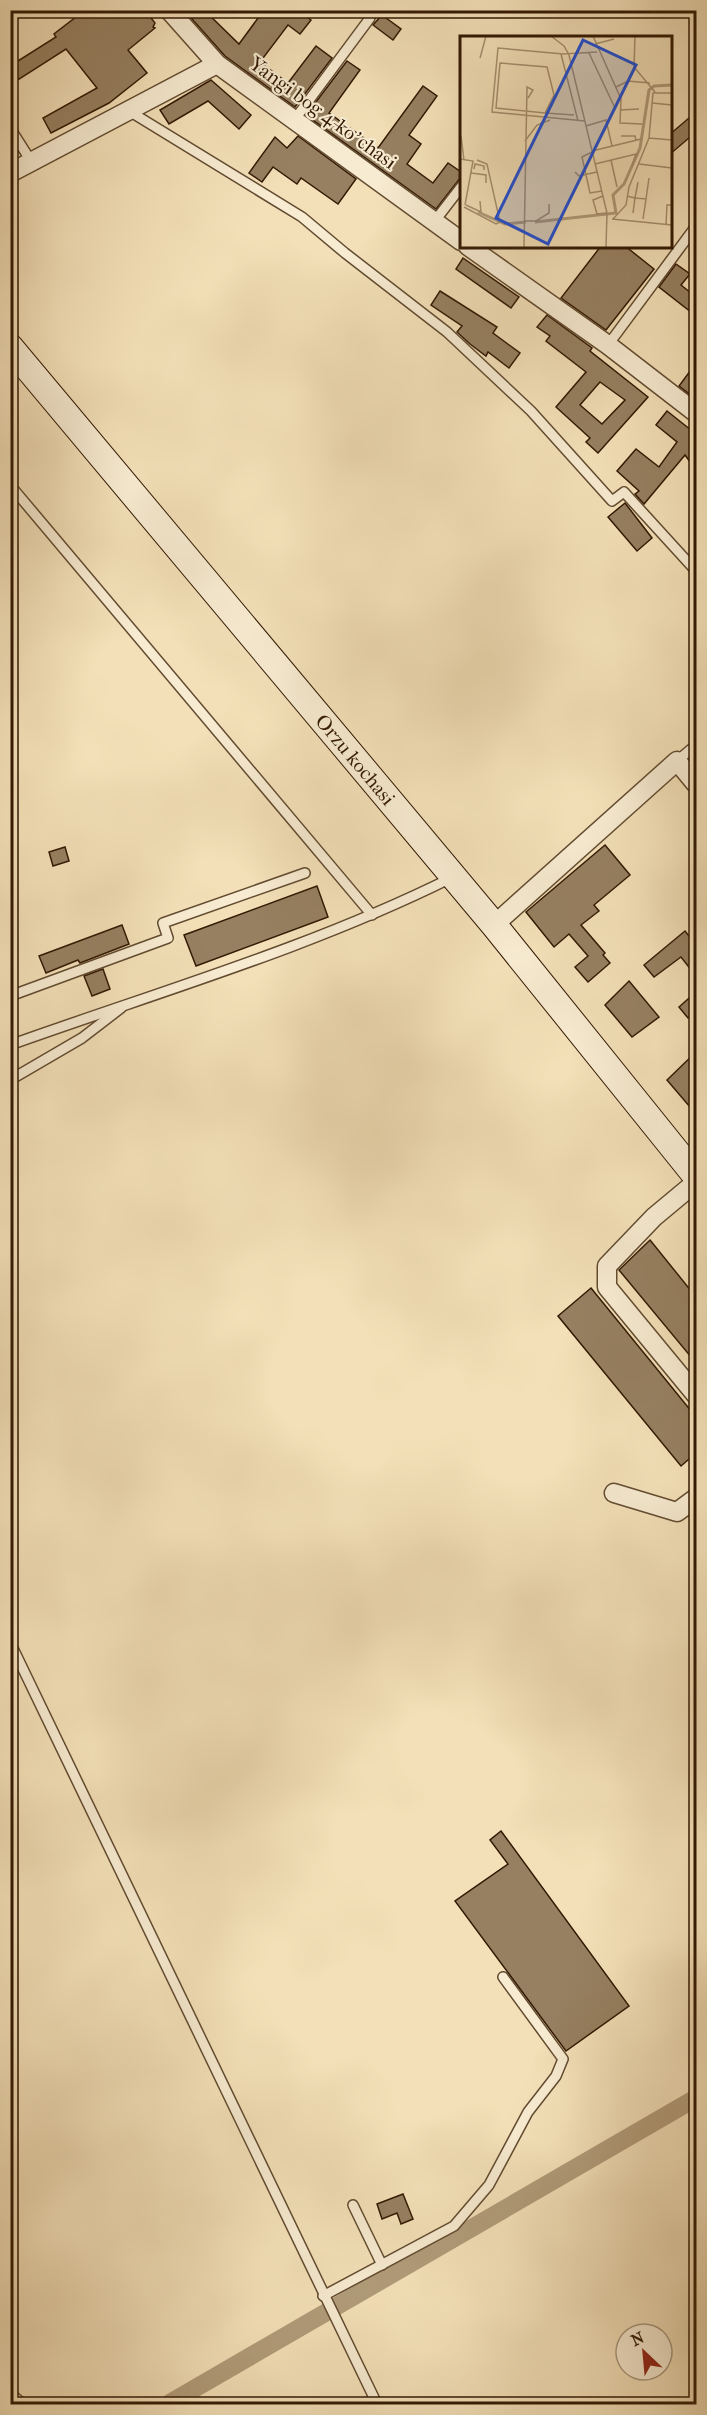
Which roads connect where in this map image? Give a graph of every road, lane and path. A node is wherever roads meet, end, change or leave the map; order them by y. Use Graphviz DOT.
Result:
graph roads {
  1 [pos="169,10"];
  2 [pos="691,10"];
  3 [pos="696,17"];
  4 [pos="369,18"];
  5 [pos="217,64"];
  6 [pos="129,111"];
  7 [pos="295,119"];
  8 [pos="10,128"];
  9 [pos="31,160"];
  10 [pos="10,173"];
  11 [pos="460,188"];
  12 [pos="434,222"];
  13 [pos="696,226"];
  14 [pos="460,240"];
  15 [pos="471,248"];
  16 [pos="608,345"];
  17 [pos="10,347"];
  18 [pos="696,413"];
  19 [pos="10,485"];
  20 [pos="696,571"];
  21 [pos="696,745"];
  22 [pos="677,761"];
  23 [pos="696,784"];
  24 [pos="305,873"];
  25 [pos="454,877"];
  26 [pos="372,915"];
  27 [pos="494,925"];
  28 [pos="10,996"];
  29 [pos="125,1005"];
  30 [pos="10,1045"];
  31 [pos="10,1080"];
  32 [pos="695,1171"];
  33 [pos="696,1395"];
  34 [pos="614,1493"];
  35 [pos="696,1498"];
  36 [pos="10,1642"];
  37 [pos="503,1977"];
  38 [pos="353,2205"];
  39 [pos="382,2265"];
  40 [pos="323,2296"];
  41 [pos="10,2393"];
  42 [pos="22,2404"];
  43 [pos="377,2404"];
  1 -- 5 [label="street, Yangi bog 4-koʼchasi"];
  2 -- 3 [label="lane"];
  4 -- 7 [label="lane"];
  5 -- 6 [label="street"];
  5 -- 7 [label="street, Yangi bog 4-koʼchasi"];
  6 -- 9 [label="street"];
  6 -- 20 [label="lane"];
  7 -- 12 [label="street, Yangi bog 4-koʼchasi"];
  8 -- 9 [label="lane"];
  9 -- 10 [label="street"];
  11 -- 12 [label="lane"];
  12 -- 14 [label="street, Yangi bog 4-koʼchasi"];
  13 -- 16 [label="lane"];
  15 -- 16 [label="street"];
  16 -- 18 [label="street"];
  17 -- 25 [label="main road, Orzu kochasi"];
  19 -- 26 [label="lane"];
  21 -- 22 [label="lane"];
  22 -- 23 [label="street"];
  22 -- 27 [label="street"];
  24 -- 28 [label="lane"];
  25 -- 26 [label="lane"];
  25 -- 27 [label="main road, Orzu kochasi"];
  26 -- 29 [label="lane"];
  27 -- 32 [label="main road, Orzu kochasi"];
  29 -- 30 [label="lane"];
  29 -- 31 [label="lane"];
  32 -- 33 [label="street"];
  34 -- 35 [label="street"];
  36 -- 40 [label="lane"];
  37 -- 39 [label="lane"];
  38 -- 39 [label="lane"];
  39 -- 40 [label="lane"];
  40 -- 43 [label="lane"];
  41 -- 42 [label="lane"];
}
